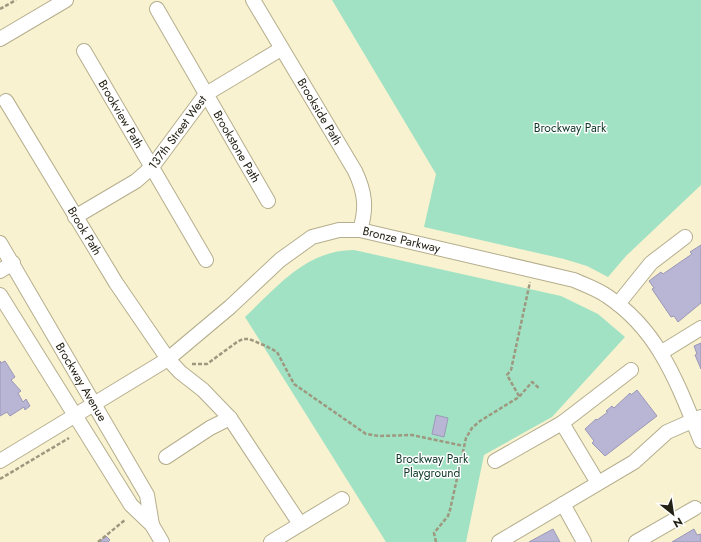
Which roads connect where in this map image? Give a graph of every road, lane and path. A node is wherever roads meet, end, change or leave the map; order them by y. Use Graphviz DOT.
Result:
graph roads {
  1 [pos="16,0"];
  2 [pos="66,0"];
  3 [pos="253,0"];
  4 [pos="0,9"];
  5 [pos="157,9"];
  6 [pos="0,39"];
  7 [pos="282,49"];
  8 [pos="84,51"];
  9 [pos="206,94"];
  10 [pos="6,101"];
  11 [pos="152,167"];
  12 [pos="268,201"];
  13 [pos="75,217"];
  14 [pos="360,230"];
  15 [pos="685,237"];
  16 [pos="0,243"];
  17 [pos="206,260"];
  18 [pos="13,263"];
  19 [pos="534,270"];
  20 [pos="0,271"];
  21 [pos="0,295"];
  22 [pos="618,304"];
  23 [pos="701,328"];
  24 [pos="662,352"];
  25 [pos="168,359"];
  26 [pos="190,364"];
  27 [pos="631,370"];
  28 [pos="540,389"];
  29 [pos="519,396"];
  30 [pos="95,405"];
  31 [pos="75,416"];
  32 [pos="230,418"];
  33 [pos="697,419"];
  34 [pos="562,423"];
  35 [pos="69,438"];
  36 [pos="701,441"];
  37 [pos="464,446"];
  38 [pos="166,457"];
  39 [pos="1,459"];
  40 [pos="495,461"];
  41 [pos="0,479"];
  42 [pos="598,483"];
  43 [pos="342,499"];
  44 [pos="563,504"];
  45 [pos="695,508"];
  46 [pos="125,520"];
  47 [pos="300,524"];
  48 [pos="152,525"];
  49 [pos="98,542"];
  50 [pos="162,542"];
  51 [pos="271,542"];
  52 [pos="436,542"];
  53 [pos="499,542"];
  54 [pos="584,542"];
  55 [pos="636,542"];
  1 -- 4 [label="path"];
  2 -- 6 [label="street"];
  3 -- 7 [label="street, Brookside Path"];
  5 -- 9 [label="street, Brookstone Path"];
  7 -- 9 [label="street, 137th Street West"];
  7 -- 14 [label="street, Brookside Path"];
  8 -- 11 [label="street, Brookview Path"];
  9 -- 11 [label="street, 137th Street West"];
  9 -- 12 [label="street, Brookstone Path"];
  10 -- 13 [label="street, Brook Path"];
  11 -- 13 [label="street, 137th Street West"];
  11 -- 17 [label="street, Brookview Path"];
  13 -- 25 [label="street, Brook Path"];
  14 -- 19 [label="street, Bronze Parkway"];
  14 -- 25 [label="street, Bronze Parkway"];
  15 -- 22 [label="street"];
  16 -- 18 [label="street, Brockway Avenue"];
  18 -- 20 [label="street"];
  18 -- 30 [label="street, Brockway Avenue"];
  19 -- 22 [label="street, Bronze Parkway"];
  19 -- 29 [label="path"];
  21 -- 31 [label="street, Brockway Avenue"];
  22 -- 24 [label="street, Bronze Parkway"];
  23 -- 24 [label="street"];
  24 -- 33 [label="street, Bronze Parkway"];
  25 -- 30 [label="street, Bronze Parkway"];
  25 -- 32 [label="street, Brook Path"];
  26 -- 37 [label="path"];
  27 -- 34 [label="street"];
  28 -- 29 [label="path"];
  29 -- 37 [label="path"];
  30 -- 31 [label="street, Bronze Parkway"];
  30 -- 48 [label="street, Brockway Avenue"];
  31 -- 39 [label="street, Bronze Parkway"];
  31 -- 48 [label="street, Brockway Avenue"];
  32 -- 38 [label="street"];
  32 -- 47 [label="street, Brook Path"];
  33 -- 36 [label="street, Bronze Parkway"];
  33 -- 42 [label="street"];
  34 -- 40 [label="street"];
  34 -- 42 [label="street"];
  35 -- 41 [label="path"];
  37 -- 52 [label="path"];
  42 -- 44 [label="street"];
  43 -- 47 [label="street"];
  44 -- 53 [label="street"];
  44 -- 54 [label="street"];
  45 -- 55 [label="street"];
  46 -- 49 [label="path"];
  47 -- 51 [label="street"];
  48 -- 50 [label="street, Brockway Avenue"];
}
